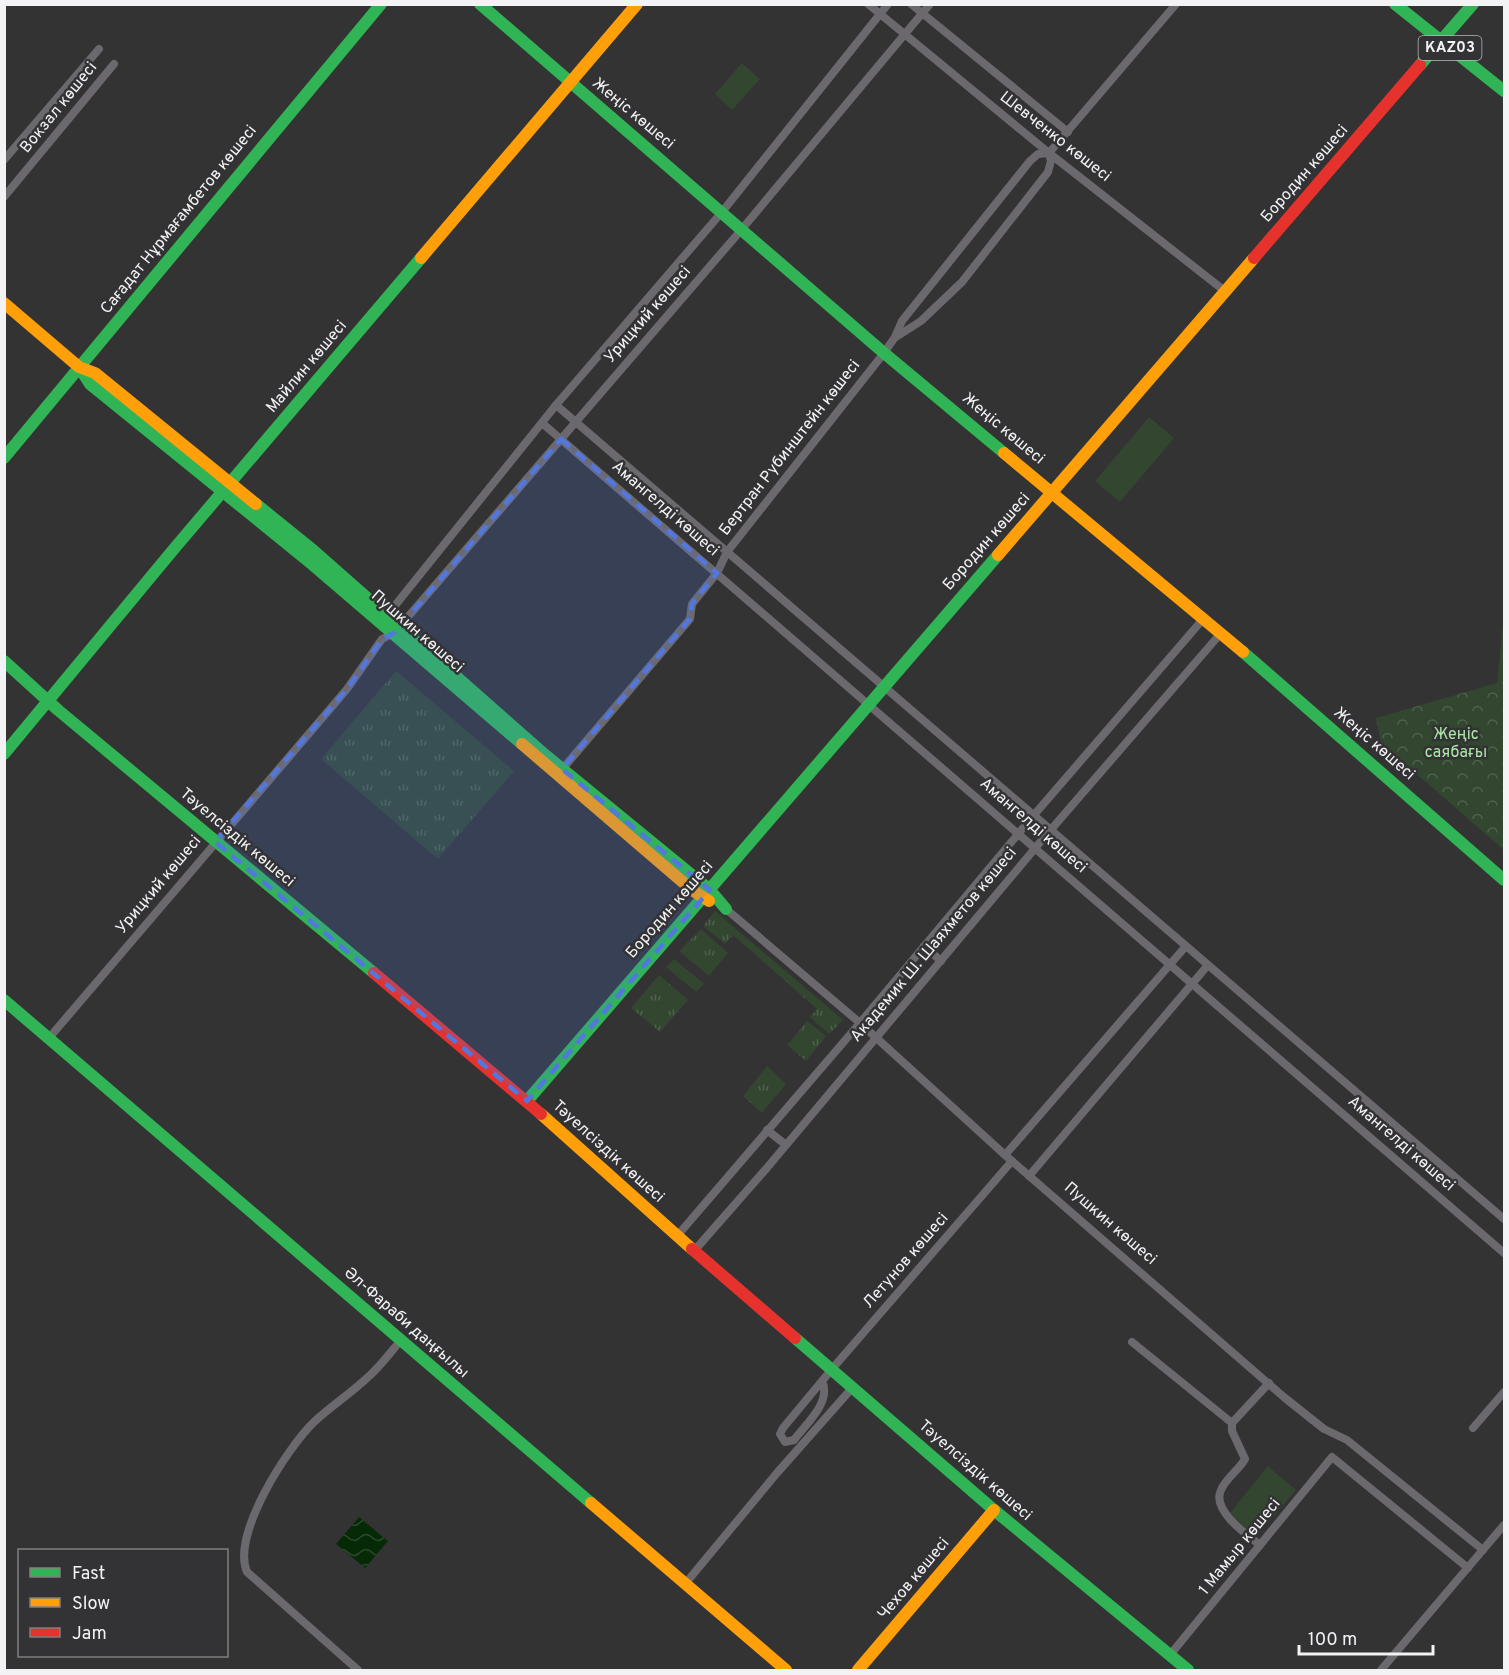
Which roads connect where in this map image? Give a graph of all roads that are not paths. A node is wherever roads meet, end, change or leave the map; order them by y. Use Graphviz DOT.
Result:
graph roads {
  1 [pos="381,4"];
  2 [pos="480,4"];
  3 [pos="637,4"];
  4 [pos="868,4"];
  5 [pos="888,4"];
  6 [pos="911,4"];
  7 [pos="930,4"];
  8 [pos="1176,4"];
  9 [pos="1395,4"];
  10 [pos="1473,4"];
  11 [pos="880,14"];
  12 [pos="922,14"];
  13 [pos="904,35"];
  14 [pos="1442,41"];
  15 [pos="99,49"];
  16 [pos="114,64"];
  17 [pos="570,82"];
  18 [pos="1504,91"];
  19 [pos="1068,132"];
  20 [pos="1049,153"];
  21 [pos="4,160"];
  22 [pos="4,197"];
  23 [pos="722,212"];
  24 [pos="742,229"];
  25 [pos="1226,292"];
  26 [pos="4,303"];
  27 [pos="896,337"];
  28 [pos="884,352"];
  29 [pos="79,367"];
  30 [pos="556,405"];
  31 [pos="575,422"];
  32 [pos="542,423"];
  33 [pos="561,439"];
  34 [pos="4,458"];
  35 [pos="227,487"];
  36 [pos="1052,493"];
  37 [pos="727,552"];
  38 [pos="717,573"];
  39 [pos="1204,618"];
  40 [pos="385,619"];
  41 [pos="397,629"];
  42 [pos="1221,633"];
  43 [pos="382,639"];
  44 [pos="4,661"];
  45 [pos="884,687"];
  46 [pos="48,702"];
  47 [pos="869,705"];
  48 [pos="4,754"];
  49 [pos="560,772"];
  50 [pos="1034,815"];
  51 [pos="1051,830"];
  52 [pos="1018,833"];
  53 [pos="215,842"];
  54 [pos="1035,848"];
  55 [pos="1504,880"];
  56 [pos="706,894"];
  57 [pos="726,909"];
  58 [pos="924,946"];
  59 [pos="1186,946"];
  60 [pos="940,961"];
  61 [pos="1170,965"];
  62 [pos="1208,965"];
  63 [pos="1193,984"];
  64 [pos="4,1000"];
  65 [pos="860,1023"];
  66 [pos="875,1036"];
  67 [pos="49,1038"];
  68 [pos="527,1101"];
  69 [pos="767,1130"];
  70 [pos="786,1145"];
  71 [pos="1009,1158"];
  72 [pos="1029,1176"];
  73 [pos="1504,1219"];
  74 [pos="677,1236"];
  75 [pos="694,1251"];
  76 [pos="1504,1253"];
  77 [pos="401,1340"];
  78 [pos="1132,1342"];
  79 [pos="832,1369"];
  80 [pos="822,1381"];
  81 [pos="1269,1383"];
  82 [pos="853,1387"];
  83 [pos="1504,1392"];
  84 [pos="1232,1423"];
  85 [pos="1473,1428"];
  86 [pos="994,1510"];
  87 [pos="1504,1525"];
  88 [pos="1260,1545"];
  89 [pos="1483,1550"];
  90 [pos="1468,1568"];
  91 [pos="685,1584"];
  92 [pos="1170,1655"];
  93 [pos="358,1671"];
  94 [pos="786,1671"];
  95 [pos="858,1671"];
  96 [pos="1188,1671"];
  97 [pos="1381,1671"];
  1 -- 29 [label="street, Сағадат Нұрмағамбетов көшесі"];
  2 -- 17 [label="street, Жеңіс көшесі"];
  3 -- 17 [label="street, Майлин көшесі"];
  4 -- 11 [label="street, Шевченко көшесі"];
  5 -- 11 [label="street, Урицкий көшесі"];
  6 -- 12 [label="street, Шевченко көшесі"];
  7 -- 12 [label="street, Урицкий көшесі"];
  8 -- 19 [label="street"];
  9 -- 14 [label="street, KАZ03"];
  10 -- 14 [label="street, Бородин көшесі"];
  11 -- 13 [label="street, Шевченко көшесі"];
  11 -- 23 [label="street, Урицкий көшесі"];
  12 -- 13 [label="street, Урицкий көшесі"];
  12 -- 19 [label="street, Шевченко көшесі"];
  13 -- 20 [label="street, Шевченко көшесі"];
  13 -- 24 [label="street, Урицкий көшесі"];
  14 -- 18 [label="street, KАZ03"];
  14 -- 25 [label="street, Бородин көшесі"];
  15 -- 21 [label="street, Вокзал көшесі"];
  16 -- 22 [label="street, Вокзал көшесі"];
  17 -- 23 [label="street, Жеңіс көшесі"];
  17 -- 35 [label="street, Майлин көшесі"];
  19 -- 20 [label="street"];
  20 -- 25 [label="street, Шевченко көшесі"];
  20 -- 27 [label="street"];
  20 -- 27 [label="street"];
  23 -- 24 [label="street, Жеңіс көшесі"];
  23 -- 30 [label="street, Урицкий көшесі"];
  24 -- 28 [label="street, Жеңіс көшесі"];
  24 -- 31 [label="street, Урицкий көшесі"];
  25 -- 36 [label="street, Бородин көшесі"];
  26 -- 29 [label="street"];
  27 -- 28 [label="street, Бертран Рубинштейн көшесі"];
  28 -- 36 [label="street, Жеңіс көшесі"];
  28 -- 37 [label="street, Бертран Рубинштейн көшесі"];
  29 -- 34 [label="street, Сағадат Нұрмағамбетов көшесі"];
  29 -- 35 [label="street, Пушкин көшесі"];
  30 -- 31 [label="street, Амангелді көшесі"];
  30 -- 32 [label="street, Урицкий көшесі"];
  31 -- 33 [label="street, Урицкий көшесі"];
  31 -- 37 [label="street, Амангелді көшесі"];
  32 -- 33 [label="street, Амангелді көшесі"];
  32 -- 40 [label="street, Урицкий көшесі"];
  33 -- 38 [label="street, Амангелді көшесі"];
  33 -- 41 [label="street, Урицкий көшесі"];
  35 -- 40 [label="street, Пушкин көшесі"];
  35 -- 46 [label="street, Майлин көшесі"];
  36 -- 39 [label="street, Жеңіс көшесі"];
  36 -- 45 [label="street, Бородин көшесі"];
  37 -- 38 [label="street, Бертран Рубинштейн көшесі"];
  37 -- 45 [label="street, Амангелді көшесі"];
  38 -- 47 [label="street, Амангелді көшесі"];
  38 -- 49 [label="street, Бертран Рубинштейн көшесі"];
  39 -- 42 [label="street, Жеңіс көшесі"];
  39 -- 50 [label="street, Академик Ш. Шаяхметов көшесі"];
  40 -- 41 [label="street, Пушкин көшесі"];
  40 -- 43 [label="street"];
  41 -- 43 [label="street, Урицкий көшесі"];
  41 -- 49 [label="street, Пушкин көшесі"];
  42 -- 51 [label="street, Академик Ш. Шаяхметов көшесі"];
  42 -- 55 [label="street, Жеңіс көшесі"];
  43 -- 53 [label="street, Урицкий көшесі"];
  44 -- 46 [label="street, Тәуелсіздік көшесі"];
  45 -- 47 [label="street, Бородин көшесі"];
  45 -- 50 [label="street, Амангелді көшесі"];
  46 -- 48 [label="street, Майлин көшесі"];
  46 -- 53 [label="street, Тәуелсіздік көшесі"];
  47 -- 52 [label="street, Амангелді көшесі"];
  47 -- 56 [label="street, Бородин көшесі"];
  49 -- 56 [label="street, Пушкин көшесі"];
  50 -- 51 [label="street, Амангелді көшесі"];
  50 -- 52 [label="street, Академик Ш. Шаяхметов көшесі"];
  51 -- 54 [label="street, Академик Ш. Шаяхметов көшесі"];
  51 -- 59 [label="street, Амангелді көшесі"];
  52 -- 54 [label="street, Амангелді көшесі"];
  52 -- 58 [label="street, Академик Ш. Шаяхметов көшесі"];
  53 -- 67 [label="street, Урицкий көшесі"];
  53 -- 68 [label="street, Тәуелсіздік көшесі"];
  54 -- 60 [label="street, Академик Ш. Шаяхметов көшесі"];
  54 -- 61 [label="street, Амангелді көшесі"];
  56 -- 57 [label="street, Пушкин көшесі"];
  56 -- 68 [label="street, Бородин көшесі"];
  57 -- 65 [label="street, Пушкин көшесі"];
  58 -- 60 [label="street"];
  58 -- 65 [label="street, Академик Ш. Шаяхметов көшесі"];
  59 -- 61 [label="street, Летунов көшесі"];
  59 -- 62 [label="street, Амангелді көшесі"];
  60 -- 66 [label="street, Академик Ш. Шаяхметов көшесі"];
  61 -- 63 [label="street, Амангелді көшесі"];
  61 -- 71 [label="street, Летунов көшесі"];
  62 -- 63 [label="street"];
  62 -- 73 [label="street, Амангелді көшесі"];
  63 -- 72 [label="street"];
  63 -- 76 [label="street, Амангелді көшесі"];
  64 -- 67 [label="street, Әл-Фараби даңғылы"];
  65 -- 66 [label="street, Пушкин көшесі"];
  65 -- 69 [label="street, Академик Ш. Шаяхметов көшесі"];
  66 -- 70 [label="street, Академик Ш. Шаяхметов көшесі"];
  66 -- 71 [label="street, Пушкин көшесі"];
  67 -- 77 [label="street, Әл-Фараби даңғылы"];
  68 -- 74 [label="street, Тәуелсіздік көшесі"];
  69 -- 70 [label="street"];
  69 -- 74 [label="street, Академик Ш. Шаяхметов көшесі"];
  70 -- 75 [label="street, Академик Ш. Шаяхметов көшесі"];
  71 -- 72 [label="street, Пушкин көшесі"];
  71 -- 79 [label="street, Летунов көшесі"];
  72 -- 81 [label="street, Пушкин көшесі"];
  74 -- 75 [label="street, Тәуелсіздік көшесі"];
  75 -- 79 [label="street, Тәуелсіздік көшесі"];
  77 -- 91 [label="street, Әл-Фараби даңғылы"];
  77 -- 93 [label="street"];
  78 -- 84 [label="street"];
  79 -- 80 [label="street, Летунов көшесі"];
  79 -- 82 [label="street, Тәуелсіздік көшесі"];
  80 -- 80 [label="street, Летунов көшесі"];
  81 -- 84 [label="street"];
  81 -- 89 [label="street, Пушкин көшесі"];
  82 -- 86 [label="street, Тәуелсіздік көшесі"];
  82 -- 91 [label="street"];
  83 -- 85 [label="street"];
  84 -- 88 [label="street"];
  86 -- 92 [label="street, Тәуелсіздік көшесі"];
  86 -- 95 [label="street, Чехов көшесі"];
  87 -- 89 [label="street"];
  88 -- 90 [label="street, 1 Мамыр көшесі"];
  88 -- 92 [label="street, 1 Мамыр көшесі"];
  89 -- 90 [label="street"];
  90 -- 97 [label="street"];
  91 -- 94 [label="street, Әл-Фараби даңғылы"];
  92 -- 96 [label="street, Тәуелсіздік көшесі"];
}
